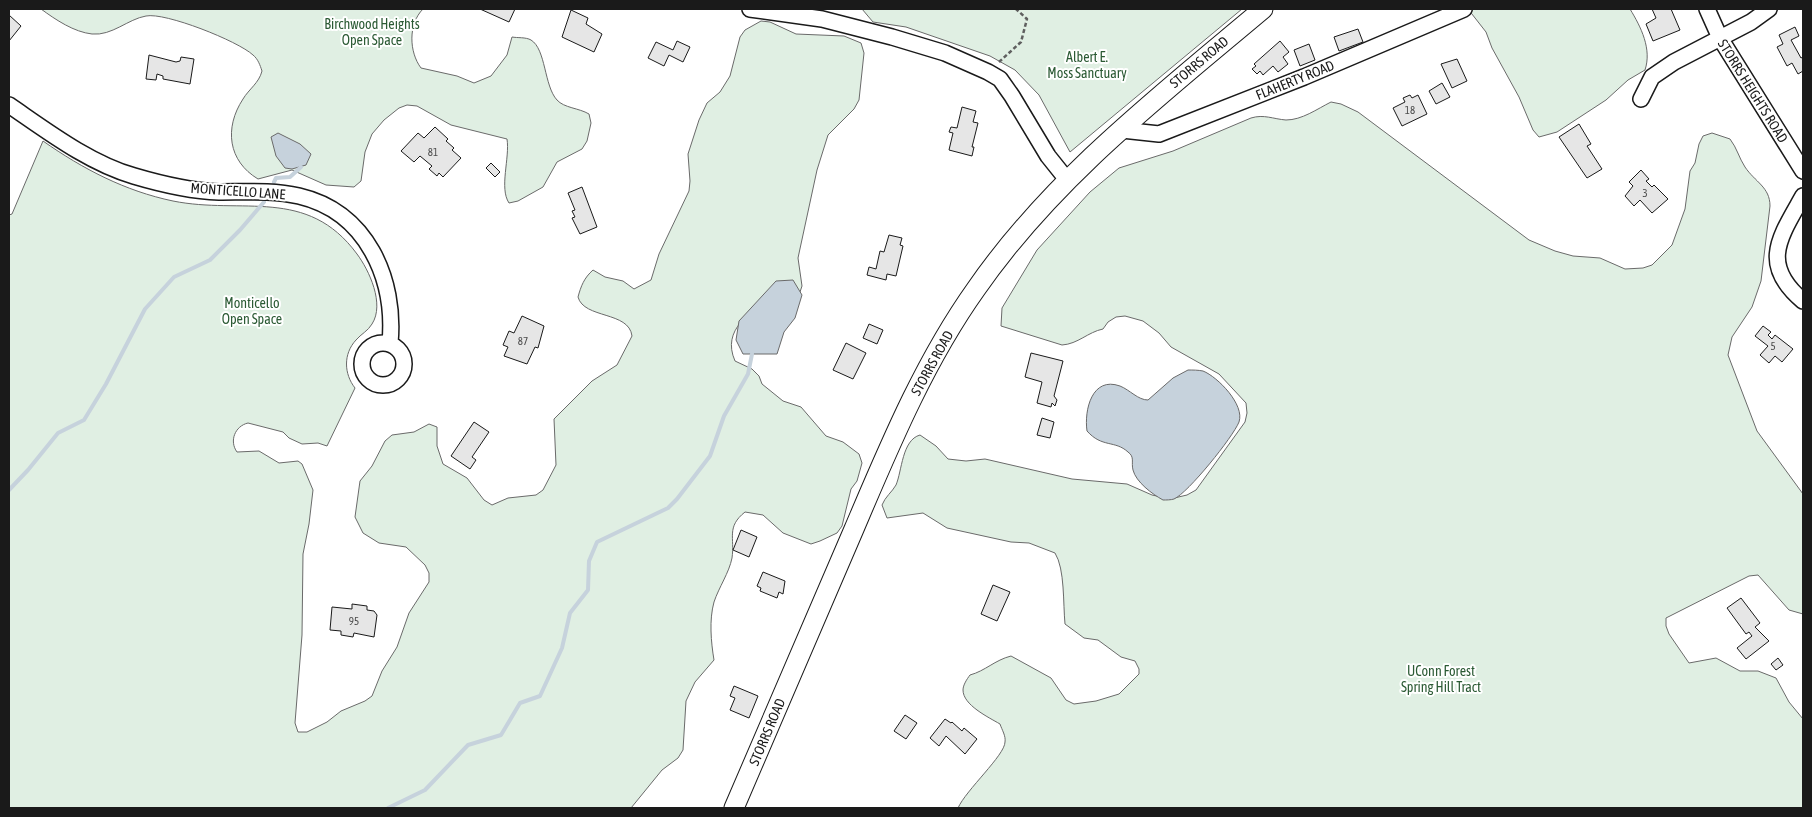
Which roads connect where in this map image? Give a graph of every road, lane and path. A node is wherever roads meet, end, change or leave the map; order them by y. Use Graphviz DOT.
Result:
graph roads {
  1 [pos="750,9"];
  2 [pos="1016,9"];
  3 [pos="1263,9"];
  4 [pos="1464,9"];
  5 [pos="1707,9"];
  6 [pos="1769,9"];
  7 [pos="1720,38"];
  8 [pos="988,72"];
  9 [pos="1641,99"];
  10 [pos="9,105"];
  11 [pos="1122,130"];
  12 [pos="1803,171"];
  13 [pos="1068,181"];
  14 [pos="1803,196"];
  15 [pos="1803,301"];
  16 [pos="390,343"];
  17 [pos="734,808"];
  1 -- 8 [label="street"];
  2 -- 8 [label="path"];
  3 -- 11 [label="main road, STORRS ROAD"];
  4 -- 11 [label="street, FLAHERTY ROAD"];
  5 -- 7 [label="street, STORRS HEIGHTS ROAD"];
  6 -- 7 [label="street"];
  7 -- 9 [label="street"];
  7 -- 12 [label="street, STORRS HEIGHTS ROAD"];
  8 -- 13 [label="street"];
  10 -- 16 [label="street, MONTICELLO LANE"];
  11 -- 13 [label="main road, STORRS ROAD"];
  13 -- 17 [label="main road, STORRS ROAD"];
  14 -- 15 [label="street"];
}
